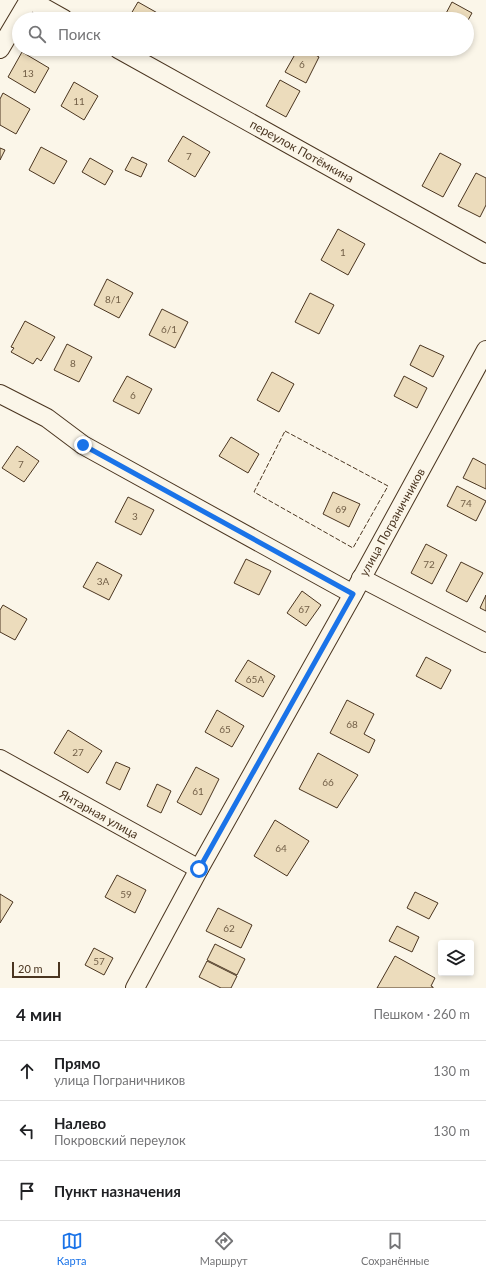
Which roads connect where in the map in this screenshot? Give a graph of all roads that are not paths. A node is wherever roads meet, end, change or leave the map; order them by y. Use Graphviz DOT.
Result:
graph roads {
  1 [pos="30,0"];
  2 [pos="23,12"];
  3 [pos="51,12"];
  4 [pos="12,29"];
  5 [pos="0,49"];
  6 [pos="131,56"];
  7 [pos="486,254"];
  8 [pos="486,350"];
  9 [pos="0,394"];
  10 [pos="361,578"];
  11 [pos="353,594"];
  12 [pos="486,643"];
  13 [pos="0,759"];
  14 [pos="199,869"];
  15 [pos="135,988"];
  1 -- 2 [label="street"];
  1 -- 3 [label="street"];
  4 -- 5 [label="street"];
  6 -- 7 [label="street, переулок Потёмкина"];
  8 -- 10 [label="street, улица Пограничников"];
  9 -- 11 [label="street"];
  10 -- 11 [label="street, улица Пограничников"];
  10 -- 12 [label="street"];
  11 -- 14 [label="street, улица Пограничников"];
  13 -- 14 [label="street, Янтарная улица"];
  14 -- 15 [label="street, улица Пограничников"];
}
